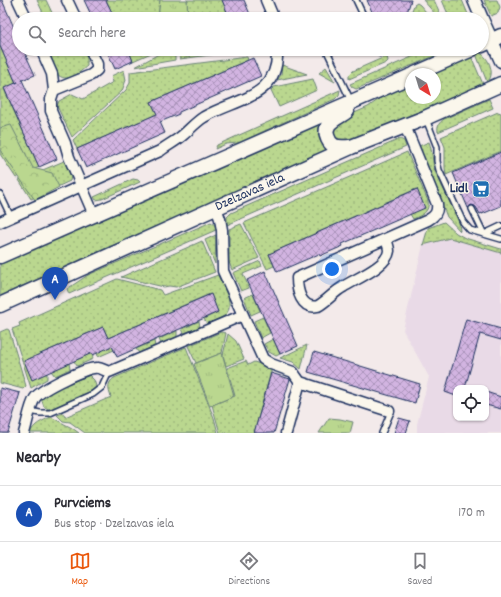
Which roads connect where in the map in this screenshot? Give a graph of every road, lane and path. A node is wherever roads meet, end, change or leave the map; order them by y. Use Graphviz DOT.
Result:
graph roads {
  1 [pos="18,0"];
  2 [pos="67,0"];
  3 [pos="266,0"];
  4 [pos="356,0"];
  5 [pos="474,0"];
  6 [pos="24,12"];
  7 [pos="73,12"];
  8 [pos="271,12"];
  9 [pos="362,12"];
  10 [pos="479,12"];
  11 [pos="491,40"];
  12 [pos="44,56"];
  13 [pos="93,56"];
  14 [pos="278,56"];
  15 [pos="330,56"];
  16 [pos="456,56"];
  17 [pos="501,61"];
  18 [pos="429,68"];
  19 [pos="405,79"];
  20 [pos="501,84"];
  21 [pos="54,90"];
  22 [pos="356,100"];
  23 [pos="426,118"];
  24 [pos="405,126"];
  25 [pos="351,147"];
  26 [pos="81,186"];
  27 [pos="0,194"];
  28 [pos="216,207"];
  29 [pos="472,209"];
  30 [pos="94,215"];
  31 [pos="11,217"];
  32 [pos="0,222"];
  33 [pos="501,226"];
  34 [pos="484,234"];
  35 [pos="386,238"];
  36 [pos="501,239"];
  37 [pos="0,256"];
  38 [pos="0,305"];
  39 [pos="242,315"];
  40 [pos="109,372"];
  41 [pos="300,382"];
  42 [pos="30,411"];
  43 [pos="389,411"];
  44 [pos="24,433"];
  45 [pos="286,433"];
  46 [pos="382,433"];
  1 -- 6 [label="street"];
  2 -- 7 [label="street"];
  3 -- 8 [label="street"];
  4 -- 9 [label="lane"];
  5 -- 10 [label="street"];
  11 -- 17 [label="street"];
  12 -- 21 [label="street"];
  13 -- 21 [label="street"];
  14 -- 26 [label="street"];
  15 -- 22 [label="lane"];
  16 -- 18 [label="main road"];
  19 -- 22 [label="main road"];
  20 -- 23 [label="main road, Dzelzavas iela"];
  21 -- 26 [label="street"];
  22 -- 25 [label="main road"];
  22 -- 30 [label="main road"];
  23 -- 24 [label="main road, Dzelzavas iela"];
  23 -- 34 [label="lane"];
  24 -- 25 [label="main road, Dzelzavas iela"];
  24 -- 35 [label="street"];
  25 -- 28 [label="main road, Dzelzavas iela"];
  26 -- 30 [label="street"];
  26 -- 31 [label="street"];
  27 -- 31 [label="lane"];
  28 -- 38 [label="main road, Dzelzavas iela"];
  28 -- 39 [label="street"];
  29 -- 34 [label="lane"];
  30 -- 37 [label="main road"];
  31 -- 32 [label="street"];
  33 -- 34 [label="lane"];
  34 -- 36 [label="lane"];
  35 -- 35 [label="street"];
  39 -- 40 [label="street"];
  39 -- 41 [label="street"];
  40 -- 42 [label="lane"];
  40 -- 42 [label="street"];
  41 -- 43 [label="street"];
  41 -- 45 [label="street"];
  42 -- 44 [label="street"];
  43 -- 46 [label="lane"];
}
